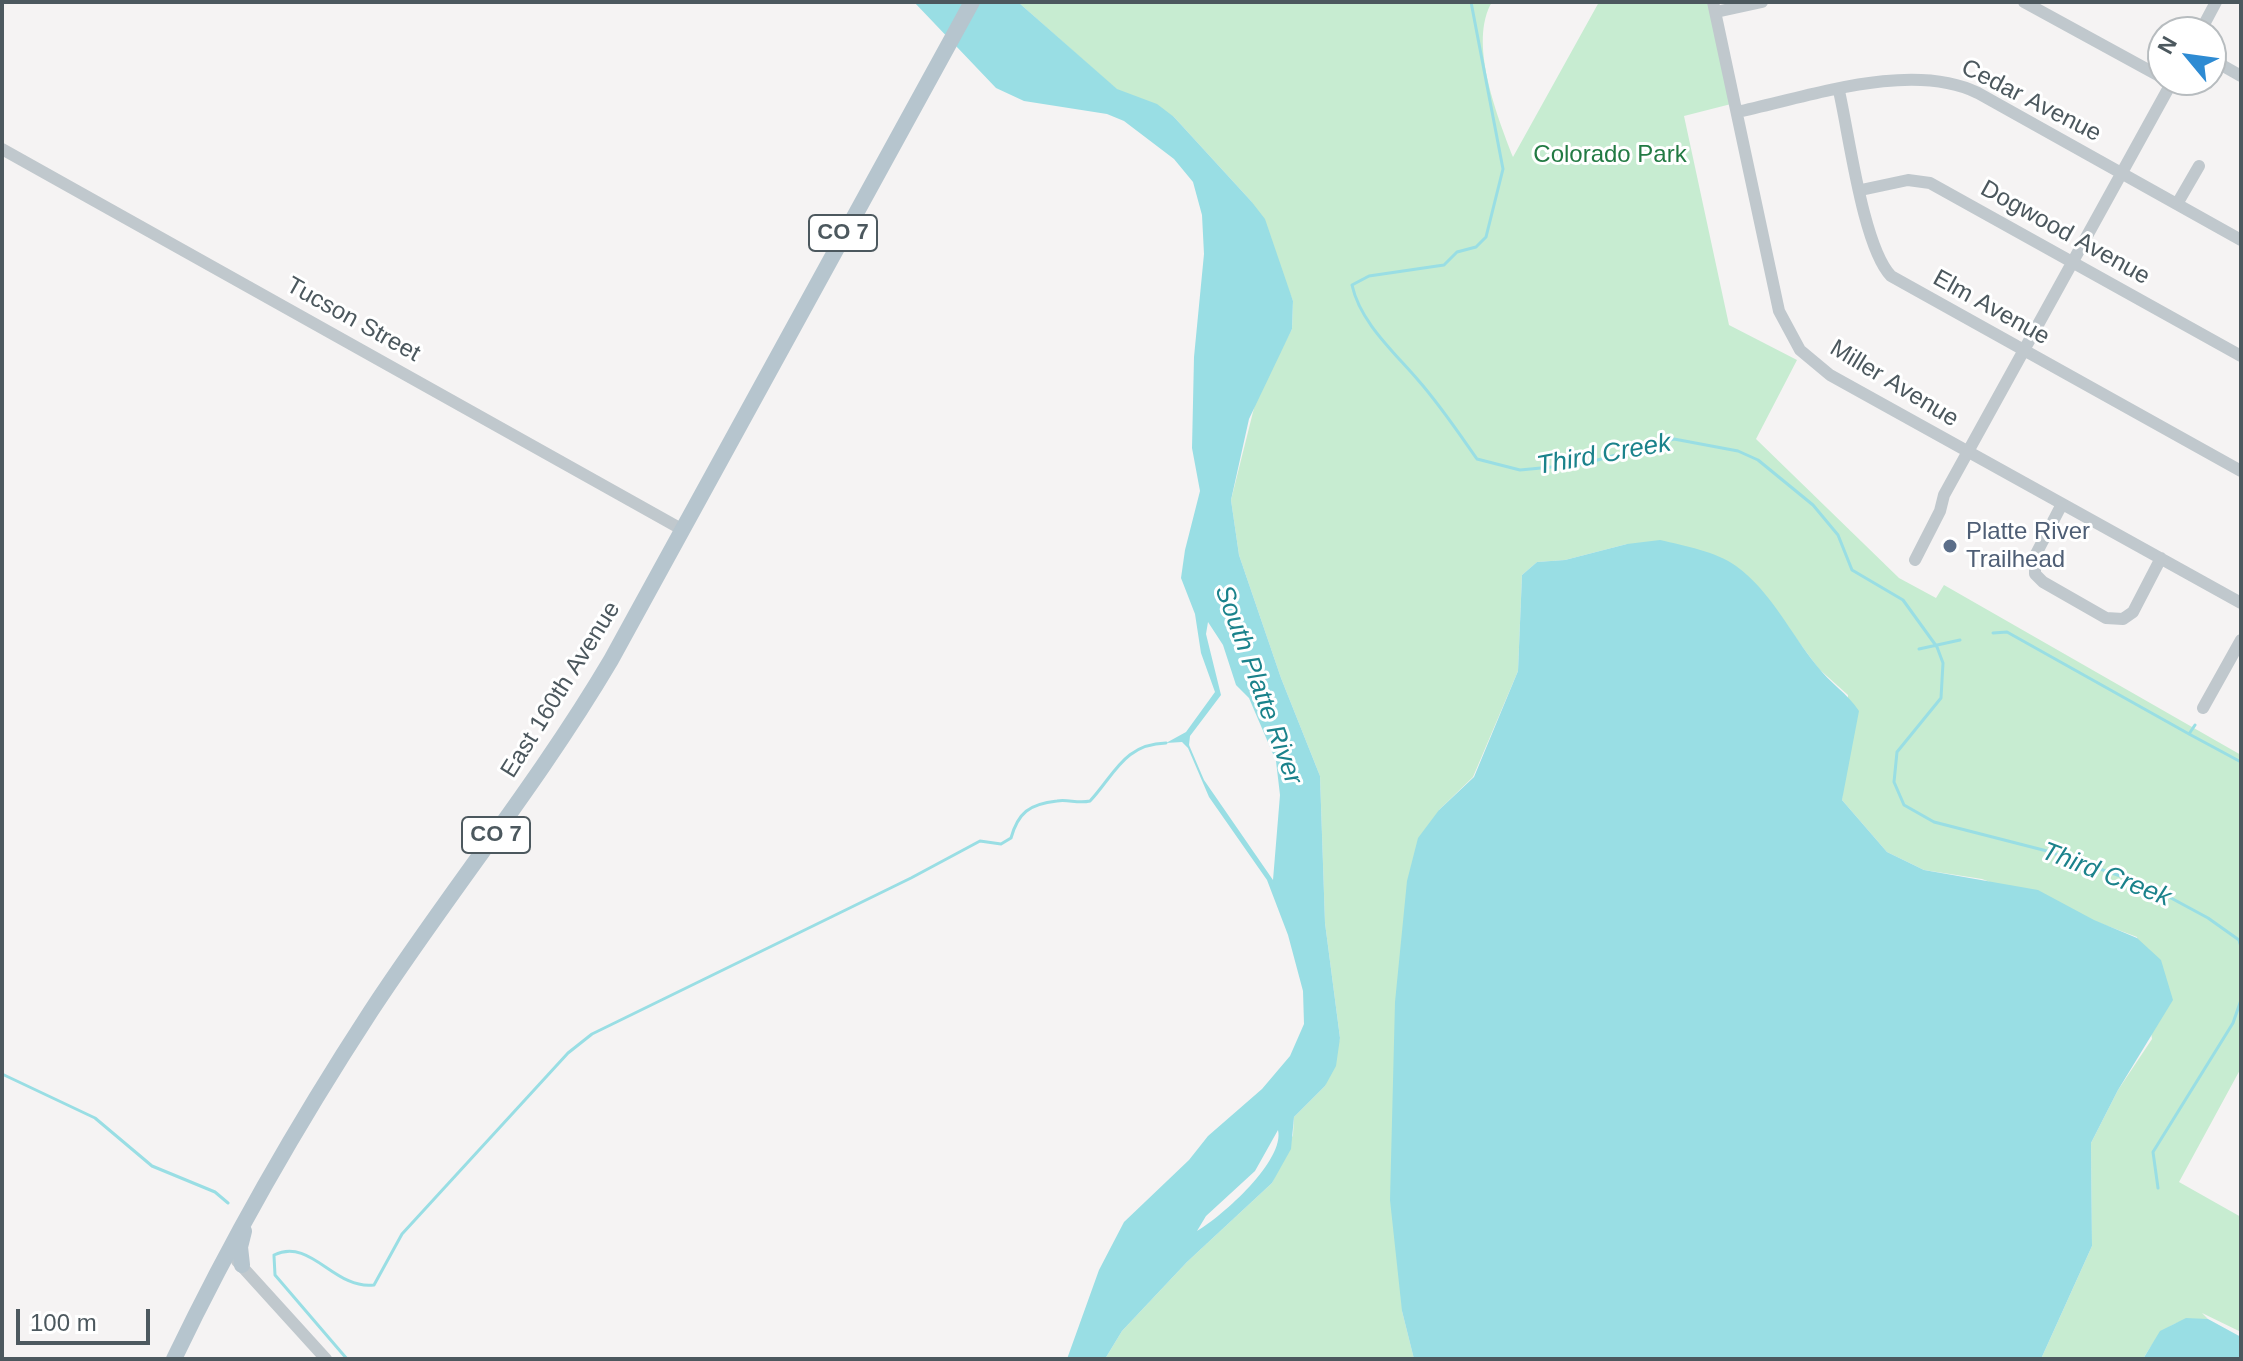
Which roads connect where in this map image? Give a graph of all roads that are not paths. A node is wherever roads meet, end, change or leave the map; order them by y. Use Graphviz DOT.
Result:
graph roads {
  1 [pos="972,2"];
  2 [pos="1762,2"];
  3 [pos="2024,2"];
  4 [pos="1714,7"];
  5 [pos="2147,69"];
  6 [pos="1839,91"];
  7 [pos="2160,96"];
  8 [pos="1737,112"];
  9 [pos="2,149"];
  10 [pos="2199,166"];
  11 [pos="2122,174"];
  12 [pos="1861,190"];
  13 [pos="2177,204"];
  14 [pos="2241,240"];
  15 [pos="2074,264"];
  16 [pos="2024,351"];
  17 [pos="2241,356"];
  18 [pos="1968,453"];
  19 [pos="2241,471"];
  20 [pos="2062,504"];
  21 [pos="683,530"];
  22 [pos="2161,558"];
  23 [pos="1915,560"];
  24 [pos="2241,603"];
  25 [pos="2241,640"];
  26 [pos="2203,708"];
  27 [pos="260,1189"];
  28 [pos="226,1253"];
  29 [pos="242,1265"];
  30 [pos="174,1359"];
  31 [pos="326,1359"];
  1 -- 21 [label="main road, East 160th Avenue / CO 7"];
  2 -- 4 [label="street"];
  3 -- 5 [label="street"];
  4 -- 8 [label="street, Miller Avenue"];
  6 -- 8 [label="street, Cedar Avenue"];
  6 -- 11 [label="street, Cedar Avenue"];
  6 -- 12 [label="street, Elm Avenue"];
  7 -- 11 [label="street"];
  8 -- 18 [label="street, Miller Avenue"];
  9 -- 21 [label="street, Tucson Street"];
  10 -- 13 [label="street"];
  11 -- 13 [label="street, Cedar Avenue"];
  11 -- 15 [label="street"];
  12 -- 15 [label="street, Dogwood Avenue"];
  12 -- 16 [label="street, Elm Avenue"];
  13 -- 14 [label="street, Cedar Avenue"];
  15 -- 16 [label="street"];
  15 -- 17 [label="street, Dogwood Avenue"];
  16 -- 18 [label="street"];
  16 -- 19 [label="street, Elm Avenue"];
  18 -- 20 [label="street, Miller Avenue"];
  18 -- 23 [label="street"];
  20 -- 22 [label="street, Miller Avenue"];
  20 -- 22 [label="street"];
  21 -- 27 [label="main road, East 160th Avenue / CO 7"];
  22 -- 24 [label="street, Miller Avenue"];
  25 -- 26 [label="street"];
  27 -- 28 [label="main road, East 160th Avenue / CO 7"];
  27 -- 29 [label="main road"];
  28 -- 29 [label="street"];
  28 -- 30 [label="main road, East 160th Avenue / CO 7"];
  29 -- 31 [label="street"];
}
